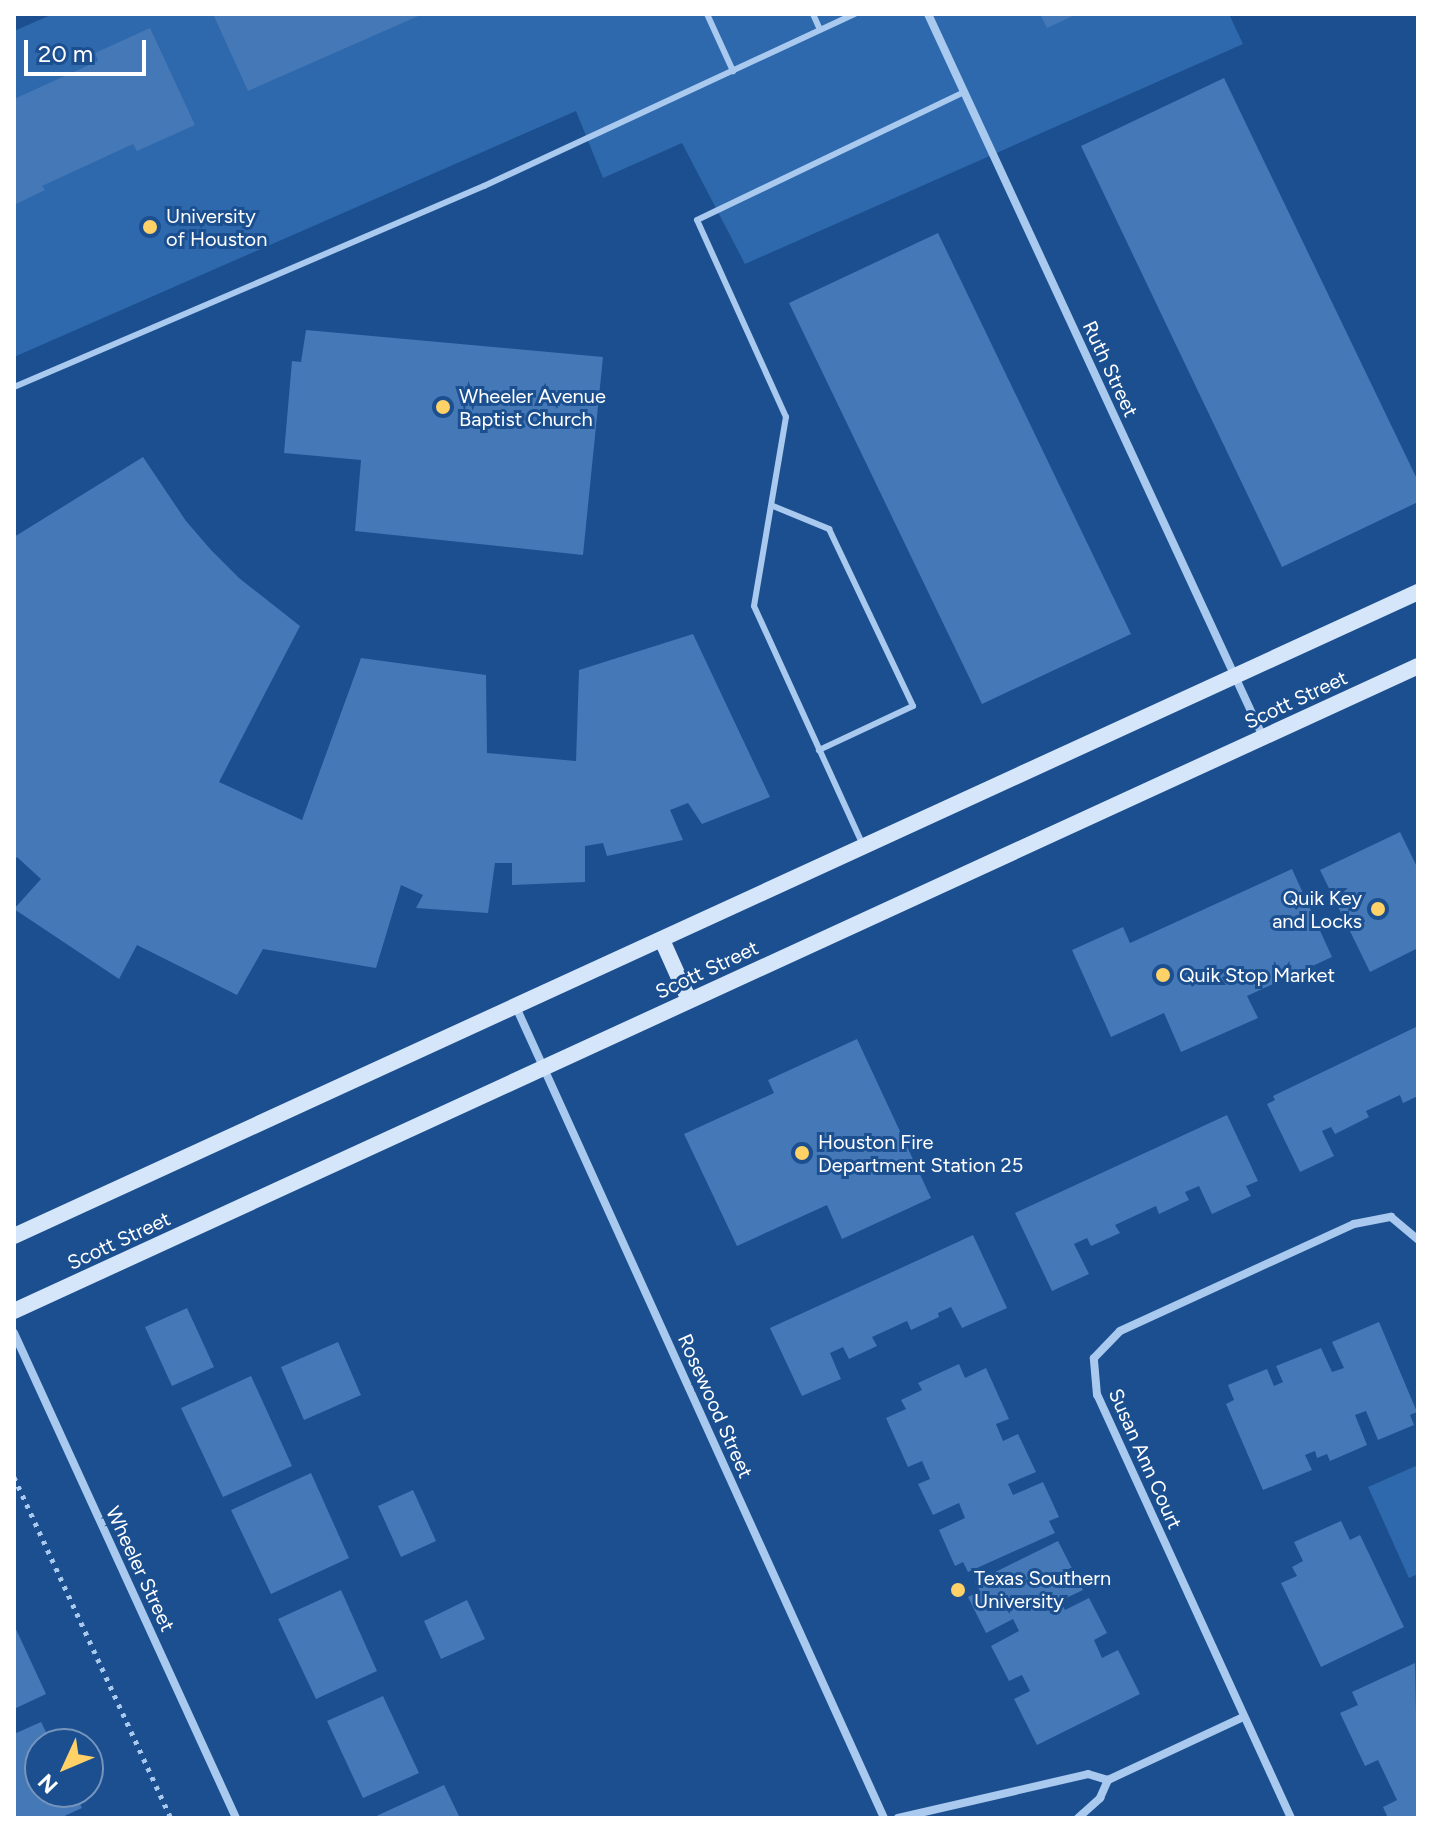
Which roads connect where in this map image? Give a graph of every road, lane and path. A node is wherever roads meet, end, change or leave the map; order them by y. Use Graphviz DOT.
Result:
graph roads {
  1 [pos="707,14"];
  2 [pos="813,14"];
  3 [pos="855,14"];
  4 [pos="928,14"];
  5 [pos="820,30"];
  6 [pos="733,71"];
  7 [pos="964,92"];
  8 [pos="14,387"];
  9 [pos="773,506"];
  10 [pos="1418,592"];
  11 [pos="1418,666"];
  12 [pos="1234,674"];
  13 [pos="1263,737"];
  14 [pos="819,750"];
  15 [pos="864,846"];
  16 [pos="662,940"];
  17 [pos="689,1000"];
  18 [pos="516,1007"];
  19 [pos="543,1067"];
  20 [pos="14,1236"];
  21 [pos="1418,1240"];
  22 [pos="14,1311"];
  23 [pos="14,1333"];
  24 [pos="14,1477"];
  25 [pos="1243,1717"];
  26 [pos="1108,1780"];
  27 [pos="171,1818"];
  28 [pos="236,1818"];
  29 [pos="884,1818"];
  30 [pos="898,1818"];
  31 [pos="1078,1818"];
  32 [pos="1291,1818"];
  1 -- 6 [label="lane"];
  2 -- 5 [label="lane"];
  3 -- 5 [label="lane"];
  4 -- 7 [label="street, Ruth Street"];
  5 -- 6 [label="lane"];
  6 -- 8 [label="lane"];
  7 -- 9 [label="lane"];
  7 -- 12 [label="street, Ruth Street"];
  9 -- 14 [label="lane"];
  9 -- 14 [label="lane"];
  10 -- 12 [label="main road"];
  11 -- 13 [label="main road, Scott Street"];
  12 -- 13 [label="street, Ruth Street"];
  12 -- 15 [label="main road"];
  13 -- 17 [label="main road, Scott Street"];
  14 -- 15 [label="lane"];
  15 -- 16 [label="main road"];
  16 -- 17 [label="main road"];
  16 -- 18 [label="main road"];
  17 -- 19 [label="main road, Scott Street"];
  18 -- 19 [label="street, Rosewood Street"];
  18 -- 20 [label="main road"];
  19 -- 22 [label="main road, Scott Street"];
  19 -- 29 [label="street, Rosewood Street"];
  21 -- 25 [label="street, Susan Ann Court"];
  23 -- 28 [label="street, Wheeler Street"];
  24 -- 27 [label="path"];
  25 -- 26 [label="street"];
  25 -- 32 [label="street, Susan Ann Court"];
  26 -- 30 [label="street"];
  26 -- 31 [label="street"];
}
